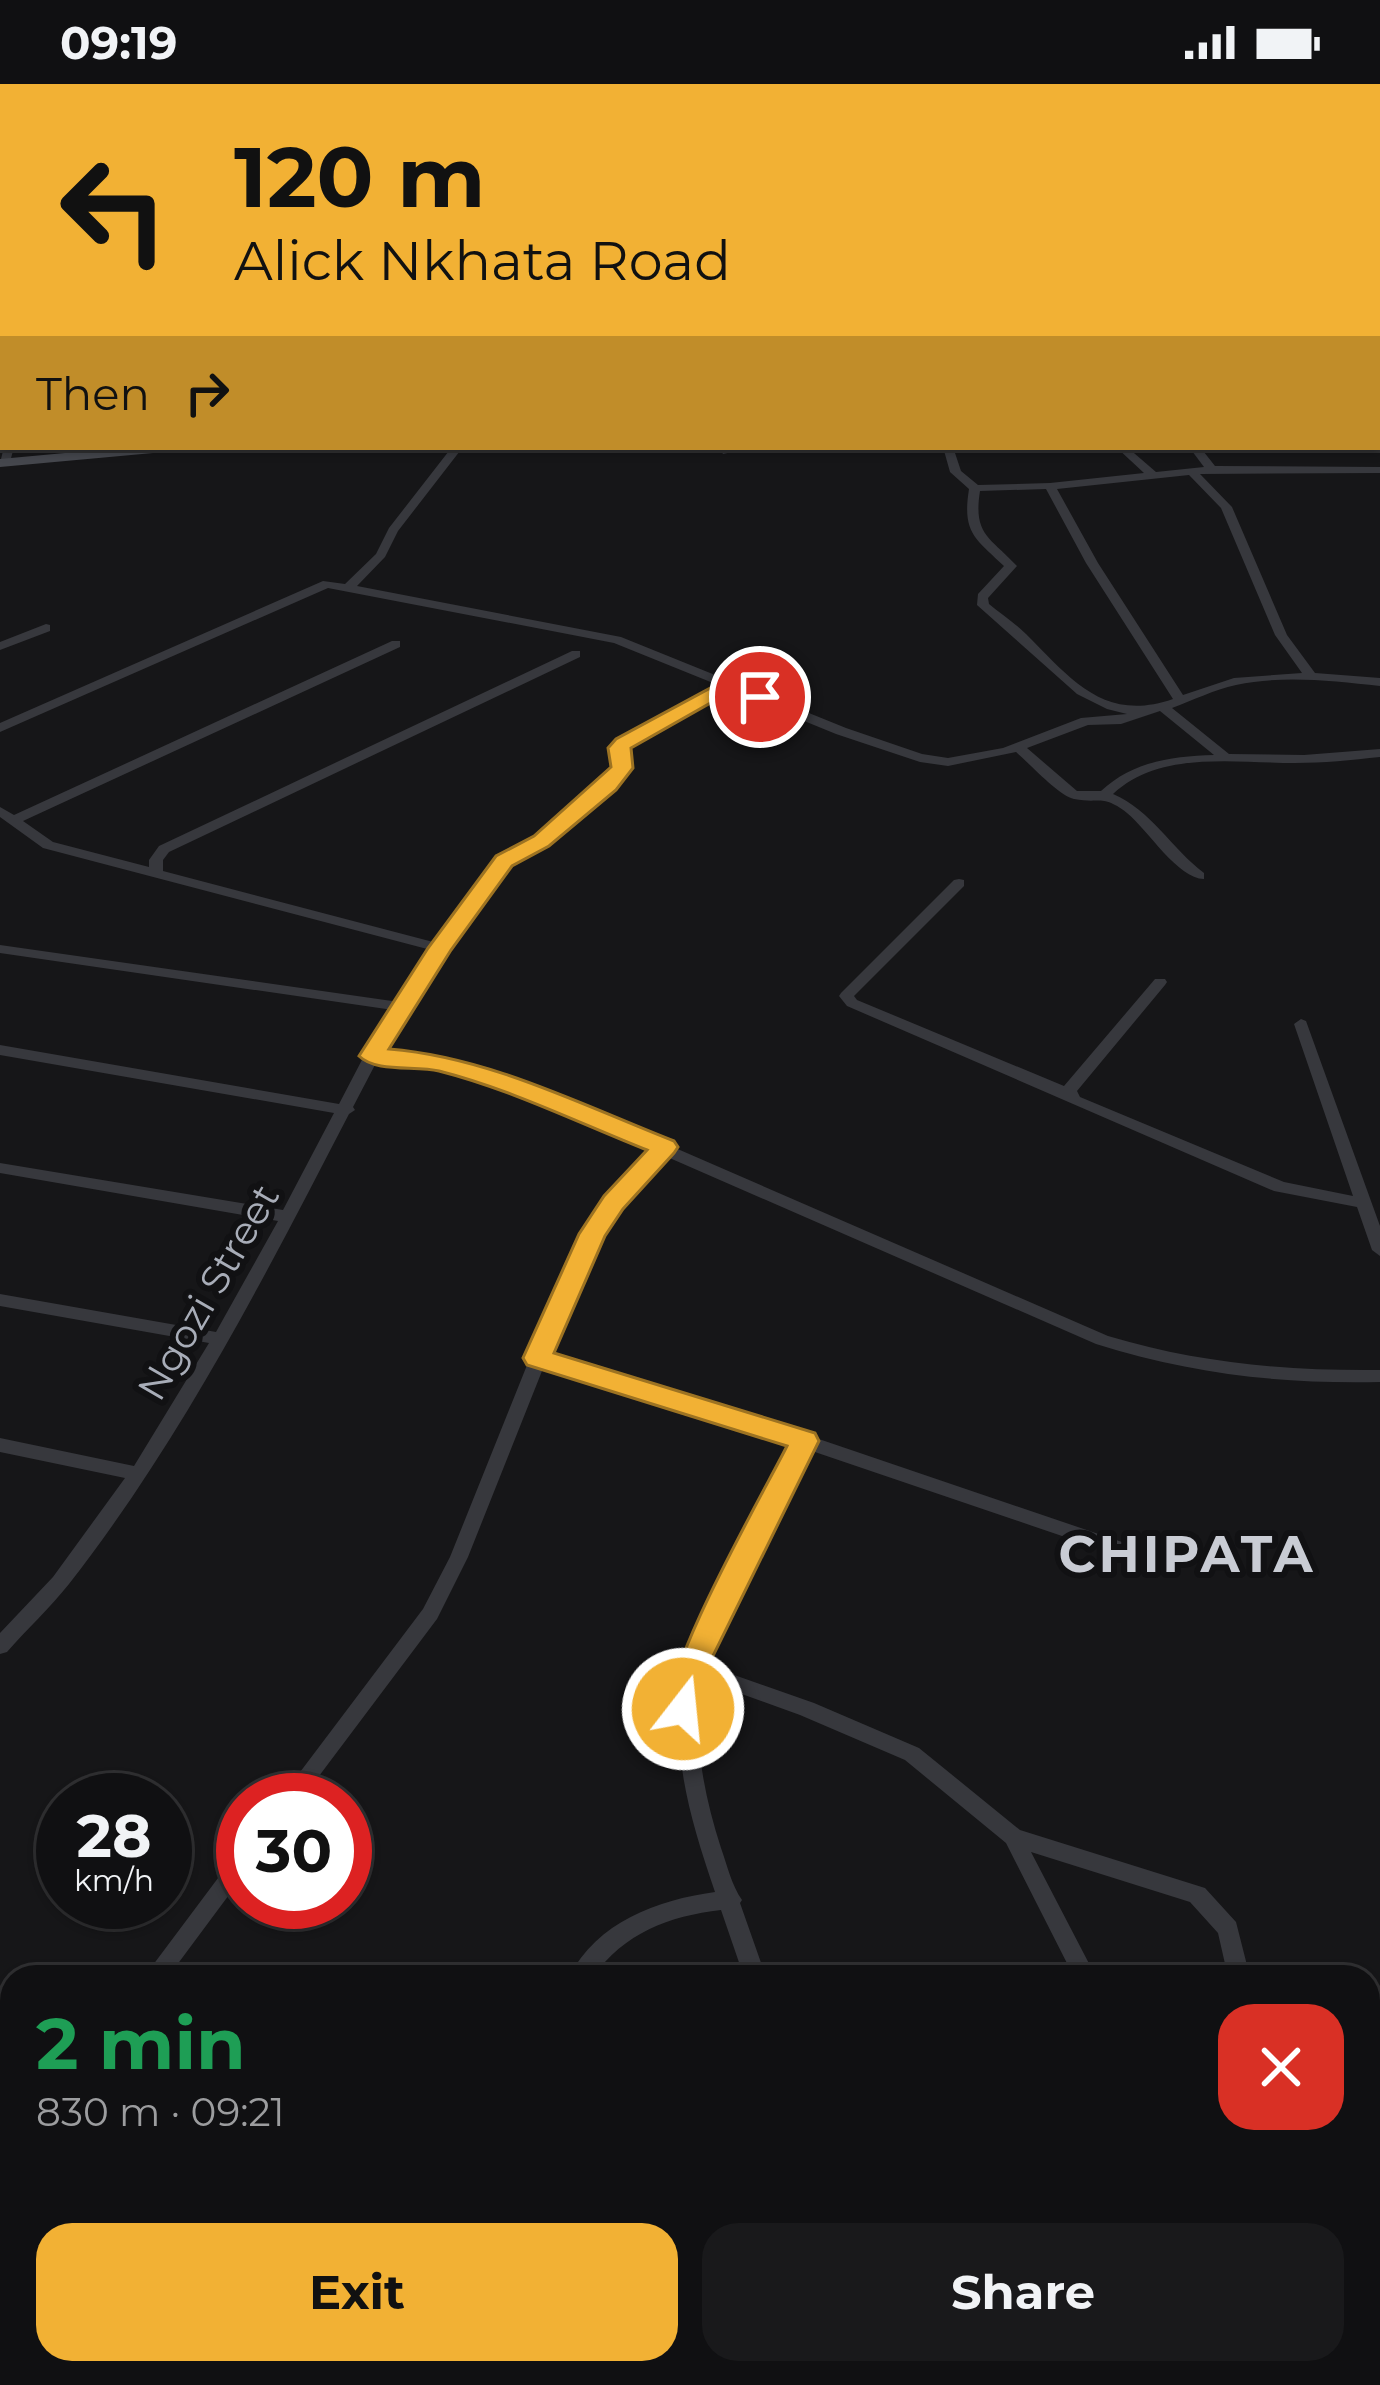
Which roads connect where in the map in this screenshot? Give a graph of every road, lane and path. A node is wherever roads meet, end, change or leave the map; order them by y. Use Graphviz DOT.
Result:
graph roads {
  1 [pos="129,450"];
  2 [pos="456,450"];
  3 [pos="949,450"];
  4 [pos="1123,450"];
  5 [pos="1196,450"];
  6 [pos="1256,450"];
  7 [pos="5,458"];
  8 [pos="1212,469"];
  9 [pos="1264,469"];
  10 [pos="1190,470"];
  11 [pos="1380,470"];
  12 [pos="1150,473"];
  13 [pos="1050,486"];
  14 [pos="975,488"];
  15 [pos="348,588"];
  16 [pos="46,628"];
  17 [pos="396,644"];
  18 [pos="0,646"];
  19 [pos="577,654"];
  20 [pos="1310,674"];
  21 [pos="1380,682"];
  22 [pos="729,684"];
  23 [pos="1178,698"];
  24 [pos="1163,707"];
  25 [pos="1144,713"];
  26 [pos="0,728"];
  27 [pos="1018,747"];
  28 [pos="1380,753"];
  29 [pos="1222,754"];
  30 [pos="1104,796"];
  31 [pos="11,820"];
  32 [pos="0,838"];
  33 [pos="156,875"];
  34 [pos="1199,876"];
  35 [pos="959,883"];
  36 [pos="440,948"];
  37 [pos="0,949"];
  38 [pos="1160,982"];
  39 [pos="402,1007"];
  40 [pos="1301,1024"];
  41 [pos="0,1050"];
  42 [pos="372,1056"];
  43 [pos="1070,1095"];
  44 [pos="347,1110"];
  45 [pos="665,1147"];
  46 [pos="0,1168"];
  47 [pos="1364,1203"];
  48 [pos="289,1217"];
  49 [pos="1380,1250"];
  50 [pos="0,1300"];
  51 [pos="221,1339"];
  52 [pos="538,1358"];
  53 [pos="1380,1376"];
  54 [pos="804,1441"];
  55 [pos="0,1445"];
  56 [pos="137,1474"];
  57 [pos="1115,1547"];
  58 [pos="0,1645"];
  59 [pos="691,1668"];
  60 [pos="309,1773"];
  61 [pos="1013,1838"];
  62 [pos="216,1896"];
  63 [pos="731,1900"];
  64 [pos="164,1965"];
  65 [pos="590,1965"];
  66 [pos="751,1965"];
  67 [pos="1079,1965"];
  68 [pos="1236,1965"];
  1 -- 7 [label="street"];
  2 -- 15 [label="street"];
  3 -- 14 [label="street"];
  4 -- 12 [label="street"];
  5 -- 8 [label="street"];
  6 -- 9 [label="street"];
  8 -- 9 [label="street"];
  8 -- 10 [label="street"];
  9 -- 11 [label="street"];
  10 -- 12 [label="street"];
  10 -- 20 [label="street"];
  12 -- 13 [label="street"];
  13 -- 14 [label="street"];
  13 -- 23 [label="street"];
  14 -- 25 [label="street"];
  15 -- 22 [label="street"];
  15 -- 26 [label="street"];
  16 -- 18 [label="street"];
  17 -- 31 [label="street"];
  19 -- 33 [label="street"];
  20 -- 21 [label="street"];
  20 -- 23 [label="street"];
  22 -- 27 [label="street"];
  22 -- 36 [label="street, Ngozi Street"];
  23 -- 24 [label="street"];
  24 -- 25 [label="street"];
  24 -- 29 [label="street"];
  25 -- 27 [label="street"];
  27 -- 30 [label="street"];
  28 -- 29 [label="street"];
  29 -- 30 [label="street"];
  30 -- 34 [label="street"];
  31 -- 32 [label="street"];
  31 -- 33 [label="street"];
  33 -- 36 [label="street"];
  35 -- 43 [label="street"];
  36 -- 39 [label="street, Ngozi Street"];
  37 -- 39 [label="street"];
  38 -- 43 [label="street"];
  39 -- 42 [label="street, Ngozi Street"];
  40 -- 47 [label="street"];
  41 -- 44 [label="street"];
  42 -- 44 [label="street, Ngozi Street"];
  42 -- 45 [label="street"];
  43 -- 47 [label="street"];
  44 -- 48 [label="street, Ngozi Street"];
  45 -- 52 [label="street"];
  45 -- 53 [label="street"];
  46 -- 48 [label="street"];
  47 -- 49 [label="street"];
  48 -- 51 [label="street, Ngozi Street"];
  50 -- 51 [label="street"];
  51 -- 56 [label="street, Ngozi Street"];
  52 -- 54 [label="street"];
  52 -- 60 [label="street"];
  54 -- 57 [label="street"];
  54 -- 59 [label="street"];
  55 -- 56 [label="street"];
  56 -- 58 [label="street, Ngozi Street"];
  59 -- 61 [label="street"];
  59 -- 63 [label="street"];
  61 -- 67 [label="street"];
  61 -- 68 [label="street"];
  62 -- 64 [label="street"];
  63 -- 65 [label="street"];
  63 -- 66 [label="street"];
}
